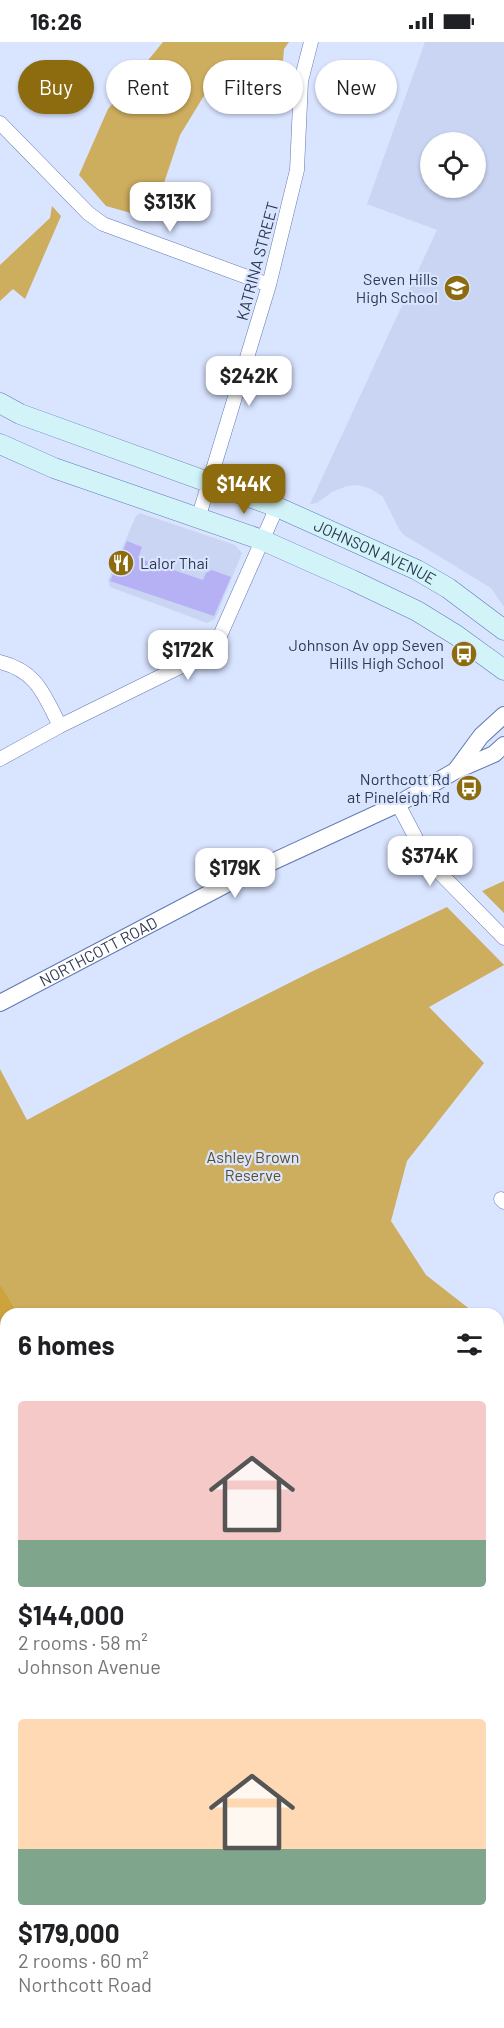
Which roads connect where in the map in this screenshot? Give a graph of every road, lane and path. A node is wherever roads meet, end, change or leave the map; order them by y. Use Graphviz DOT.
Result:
graph roads {
  1 [pos="311,42"];
  2 [pos="0,123"];
  3 [pos="269,285"];
  4 [pos="0,403"];
  5 [pos="0,444"];
  6 [pos="210,483"];
  7 [pos="277,507"];
  8 [pos="198,519"];
  9 [pos="262,540"];
  10 [pos="504,630"];
  11 [pos="0,662"];
  12 [pos="504,670"];
  13 [pos="504,715"];
  14 [pos="60,726"];
  15 [pos="504,745"];
  16 [pos="0,759"];
  17 [pos="455,771"];
  18 [pos="398,804"];
  19 [pos="504,938"];
  20 [pos="0,1003"];
  1 -- 3 [label="street, KATRINA STREET"];
  2 -- 3 [label="street"];
  3 -- 6 [label="street, KATRINA STREET"];
  4 -- 6 [label="main road, JOHNSON AVENUE"];
  5 -- 8 [label="main road, JOHNSON AVENUE"];
  6 -- 7 [label="main road, JOHNSON AVENUE"];
  6 -- 8 [label="street, KATRINA STREET"];
  7 -- 9 [label="street"];
  7 -- 10 [label="main road, JOHNSON AVENUE"];
  8 -- 9 [label="main road, JOHNSON AVENUE"];
  9 -- 12 [label="main road, JOHNSON AVENUE"];
  9 -- 14 [label="street"];
  11 -- 14 [label="street"];
  13 -- 17 [label="street, NORTHCOTT ROAD"];
  14 -- 16 [label="street"];
  15 -- 17 [label="street, NORTHCOTT ROAD"];
  17 -- 18 [label="street, NORTHCOTT ROAD"];
  18 -- 19 [label="street"];
  18 -- 20 [label="street, NORTHCOTT ROAD"];
}
